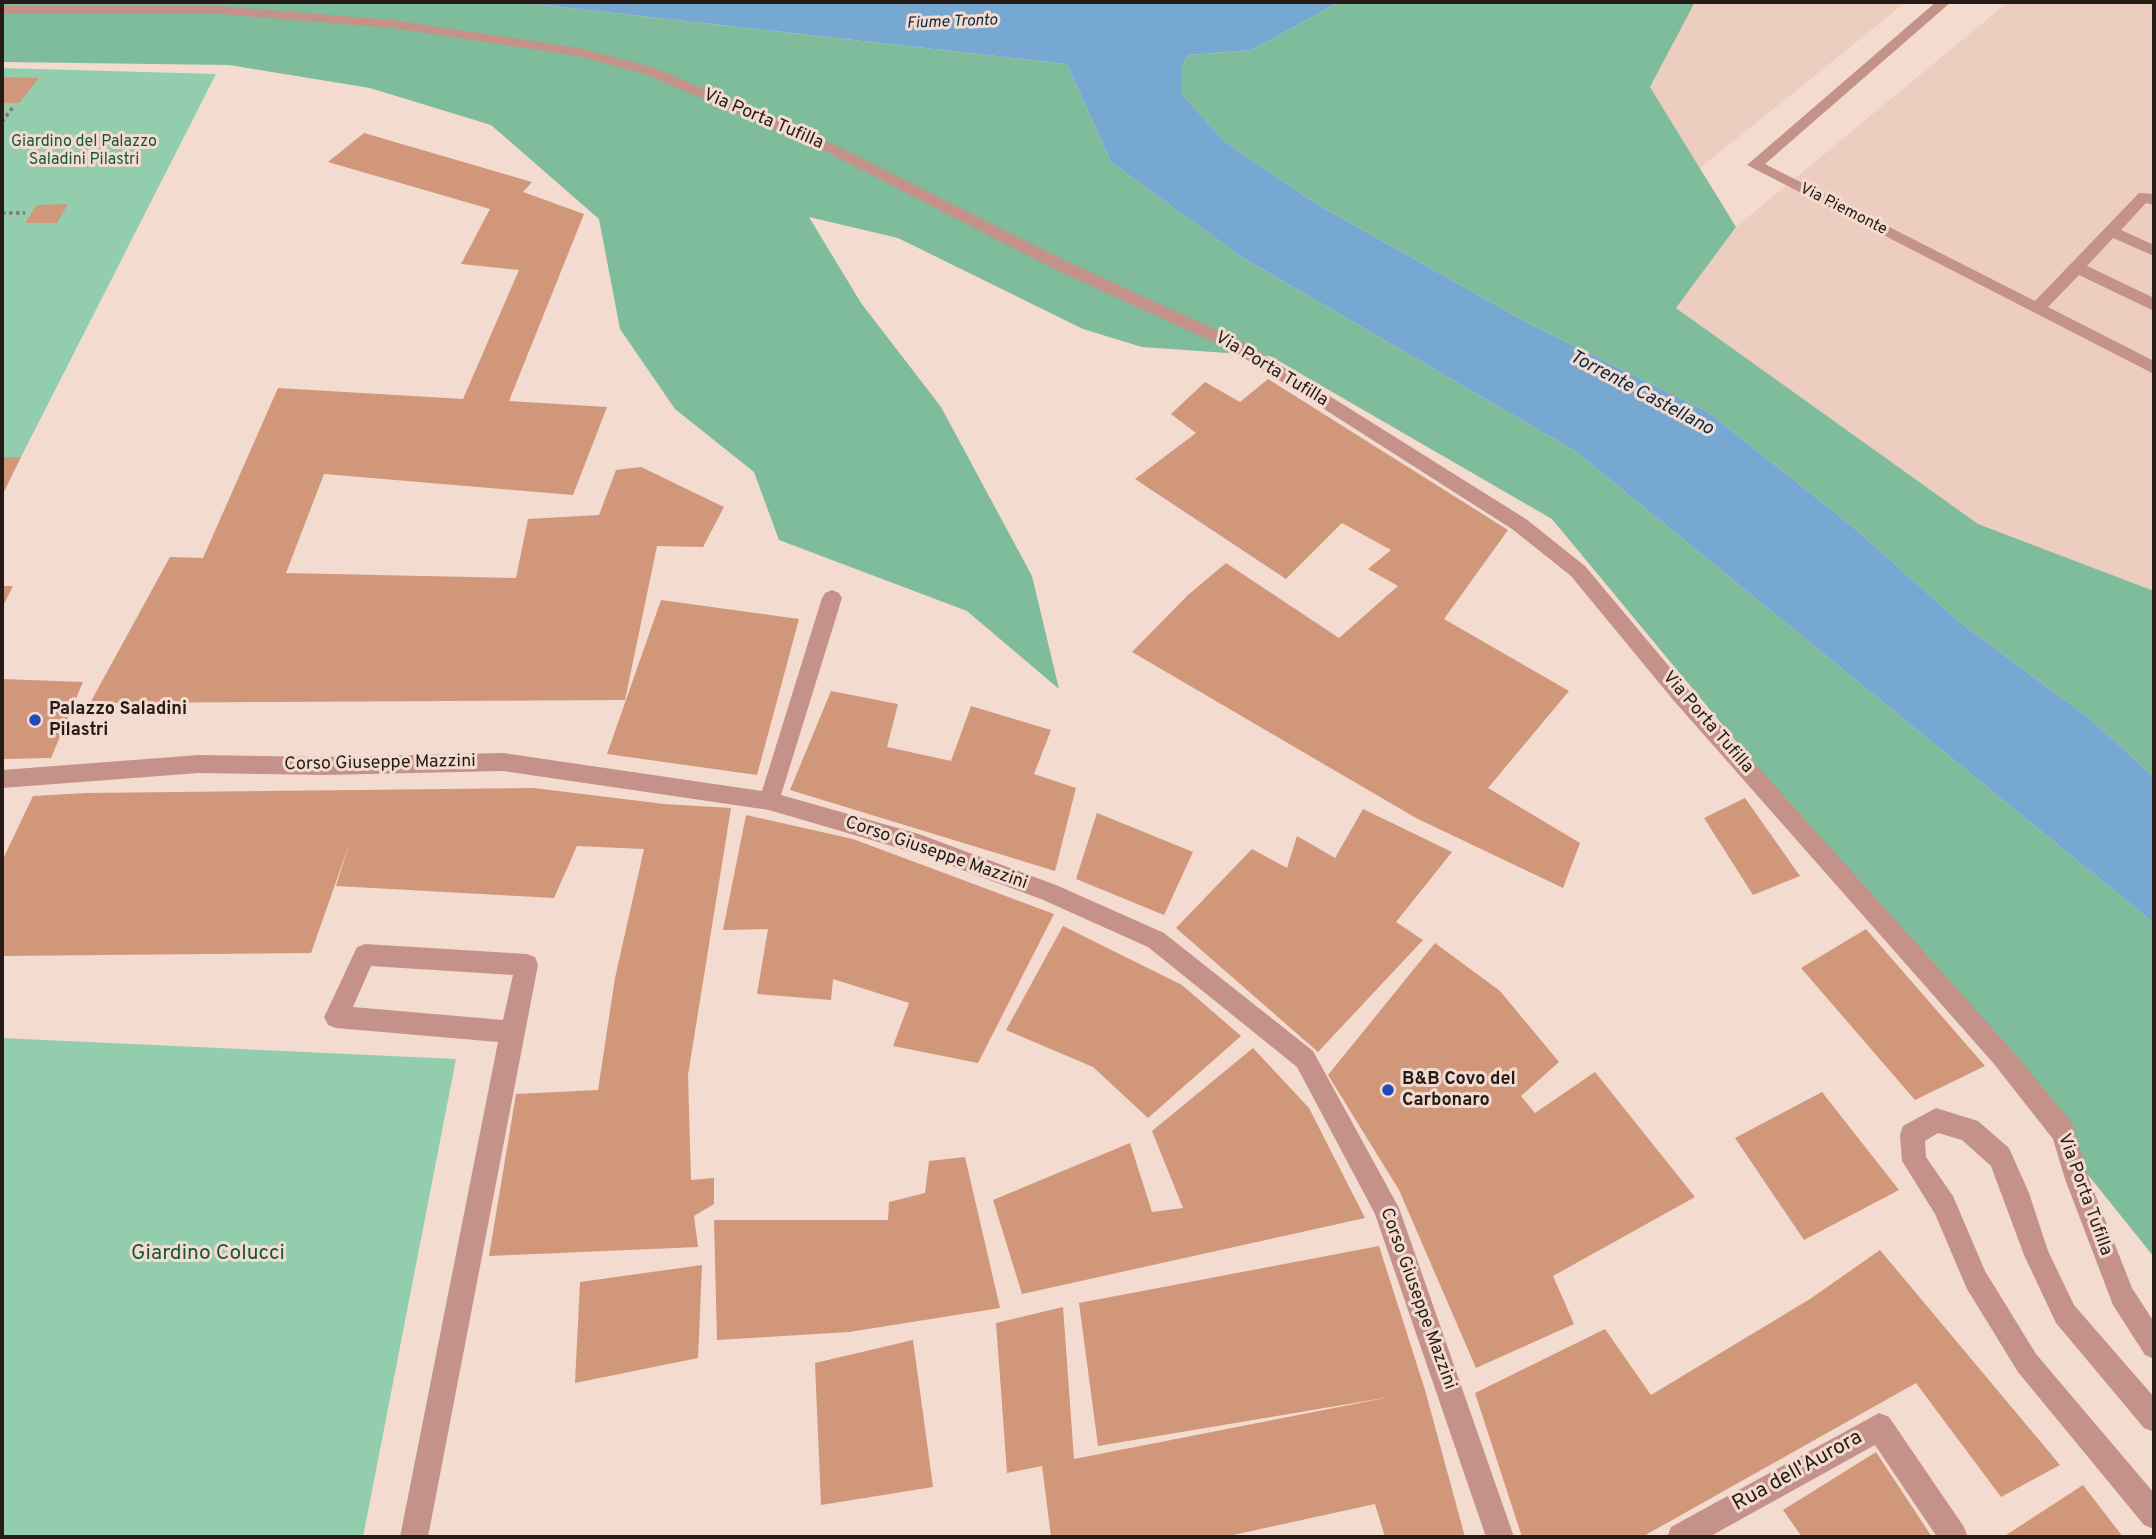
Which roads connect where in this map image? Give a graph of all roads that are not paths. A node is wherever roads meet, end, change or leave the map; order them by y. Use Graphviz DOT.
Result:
graph roads {
  1 [pos="1944,2"];
  2 [pos="2,10"];
  3 [pos="2154,200"];
  4 [pos="2111,231"];
  5 [pos="2154,251"];
  6 [pos="2076,267"];
  7 [pos="2154,305"];
  8 [pos="2037,309"];
  9 [pos="2154,368"];
  10 [pos="832,598"];
  11 [pos="2,779"];
  12 [pos="769,801"];
  13 [pos="512,1032"];
  14 [pos="2154,1346"];
  15 [pos="2154,1418"];
  16 [pos="2154,1514"];
  17 [pos="414,1537"];
  18 [pos="1500,1537"];
  19 [pos="1681,1537"];
  20 [pos="1954,1537"];
  1 -- 8 [label="street, Via Piemonte"];
  2 -- 14 [label="street, Via Porta Tufilla"];
  3 -- 4 [label="street"];
  4 -- 5 [label="street"];
  4 -- 6 [label="street"];
  6 -- 7 [label="street"];
  6 -- 8 [label="street"];
  8 -- 9 [label="street, Via Piemonte"];
  10 -- 12 [label="street"];
  11 -- 12 [label="street, Corso Giuseppe Mazzini"];
  12 -- 18 [label="street, Corso Giuseppe Mazzini"];
  13 -- 13 [label="street"];
  13 -- 17 [label="street"];
  15 -- 16 [label="street"];
  19 -- 20 [label="street, Rua dell'Aurora"];
}
